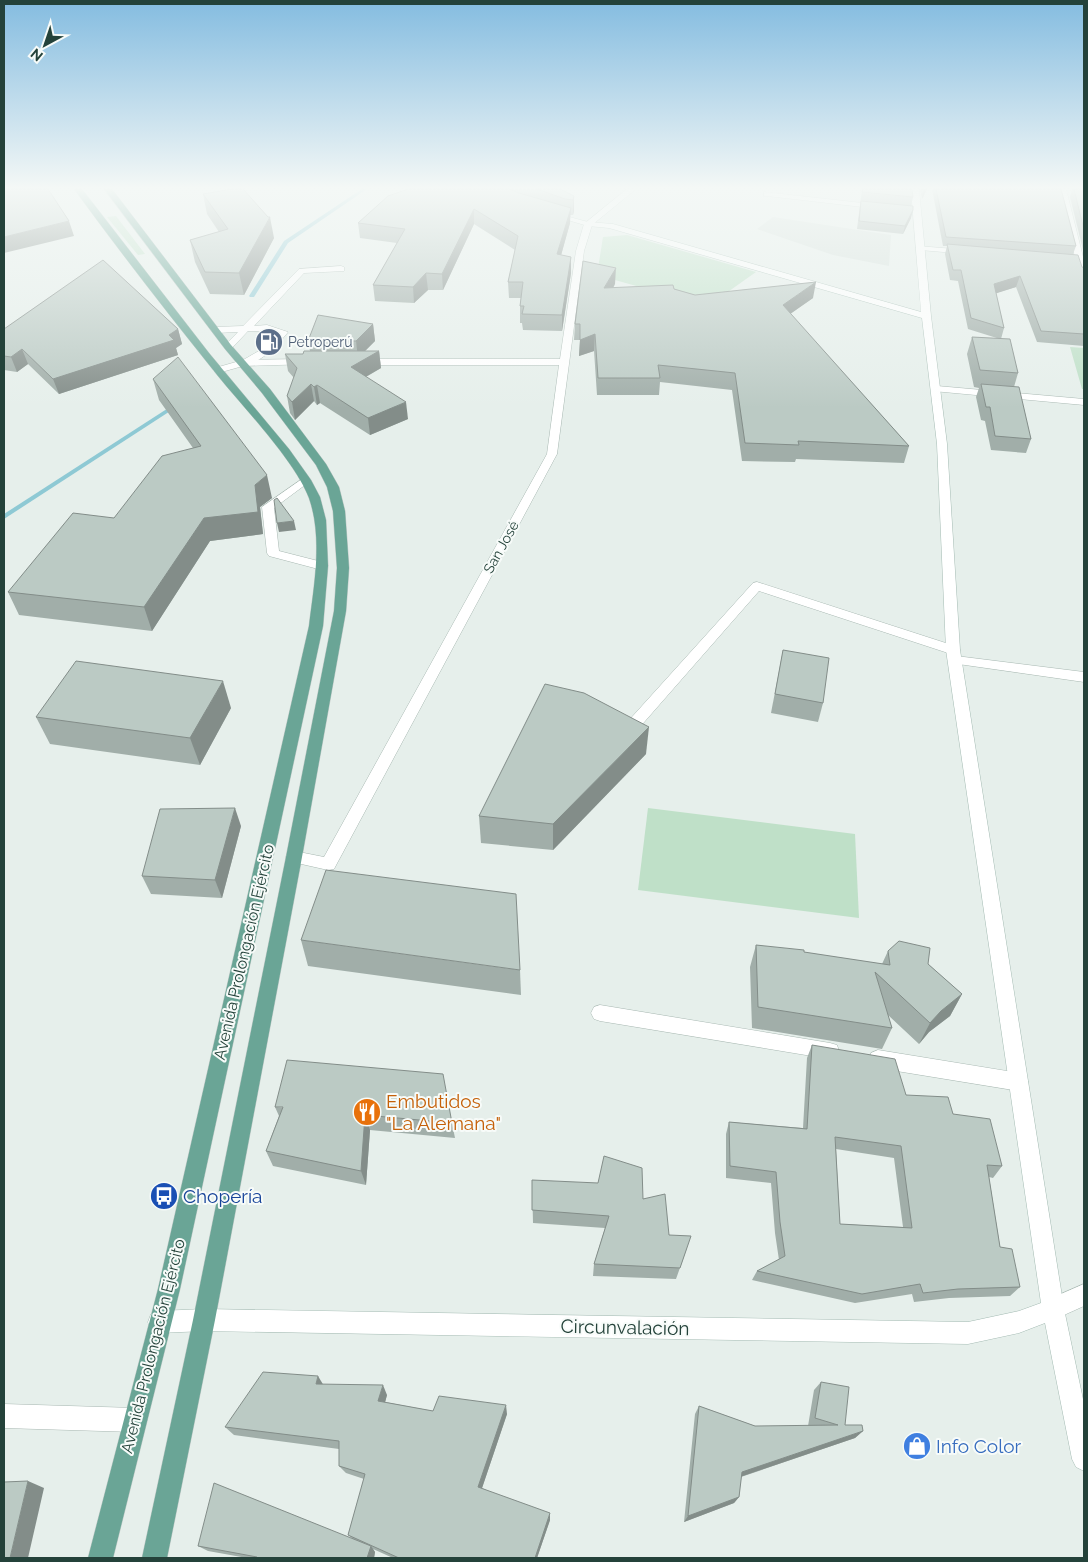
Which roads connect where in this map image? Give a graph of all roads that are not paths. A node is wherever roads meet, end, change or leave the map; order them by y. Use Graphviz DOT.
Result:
graph roads {
  1 [pos="1080,261"];
  2 [pos="135,262"];
  3 [pos="159,262"];
  4 [pos="579,262"];
  5 [pos="736,262"];
  6 [pos="921,262"];
  7 [pos="341,269"];
  8 [pos="1084,277"];
  9 [pos="926,316"];
  10 [pos="246,328"];
  11 [pos="215,330"];
  12 [pos="228,347"];
  13 [pos="313,362"];
  14 [pos="352,362"];
  15 [pos="566,362"];
  16 [pos="242,363"];
  17 [pos="218,370"];
  18 [pos="936,389"];
  19 [pos="1084,402"];
  20 [pos="305,480"];
  21 [pos="322,566"];
  22 [pos="955,655"];
  23 [pos="1084,676"];
  24 [pos="627,732"];
  25 [pos="294,857"];
  26 [pos="600,1014"];
  27 [pos="844,1053"];
  28 [pos="863,1056"];
  29 [pos="1020,1082"];
  30 [pos="1084,1295"];
  31 [pos="1053,1309"];
  32 [pos="204,1320"];
  33 [pos="159,1322"];
  34 [pos="4,1416"];
  35 [pos="135,1420"];
  36 [pos="1084,1459"];
  37 [pos="101,1558"];
  38 [pos="155,1558"];
  1 -- 8 [label="street"];
  2 -- 17 [label="main road, Avenida Prolongación Ejército"];
  3 -- 11 [label="main road, Avenida Prolongación Ejército"];
  4 -- 15 [label="street, San José"];
  5 -- 9 [label="street"];
  6 -- 9 [label="street"];
  7 -- 10 [label="street"];
  9 -- 18 [label="street"];
  10 -- 11 [label="street"];
  10 -- 12 [label="street"];
  10 -- 16 [label="street"];
  11 -- 12 [label="main road, Avenida Prolongación Ejército"];
  12 -- 16 [label="main road, Avenida Prolongación Ejército"];
  13 -- 16 [label="street"];
  14 -- 15 [label="street"];
  15 -- 25 [label="street, San José"];
  16 -- 17 [label="street"];
  16 -- 25 [label="main road, Avenida Prolongación Ejército"];
  17 -- 20 [label="main road, Avenida Prolongación Ejército"];
  18 -- 19 [label="street"];
  18 -- 22 [label="street"];
  20 -- 21 [label="main road, Avenida Prolongación Ejército"];
  20 -- 21 [label="street"];
  21 -- 33 [label="main road, Avenida Prolongación Ejército"];
  22 -- 23 [label="street"];
  22 -- 24 [label="street"];
  22 -- 29 [label="street"];
  25 -- 32 [label="main road, Avenida Prolongación Ejército"];
  26 -- 27 [label="street"];
  28 -- 29 [label="street"];
  29 -- 31 [label="street"];
  30 -- 31 [label="street, Circunvalación"];
  31 -- 32 [label="street, Circunvalación"];
  31 -- 36 [label="street"];
  32 -- 33 [label="street, Circunvalación"];
  32 -- 38 [label="main road, Avenida Prolongación Ejército"];
  33 -- 35 [label="main road, Avenida Prolongación Ejército"];
  34 -- 35 [label="street"];
  35 -- 37 [label="main road, Avenida Prolongación Ejército"];
}
